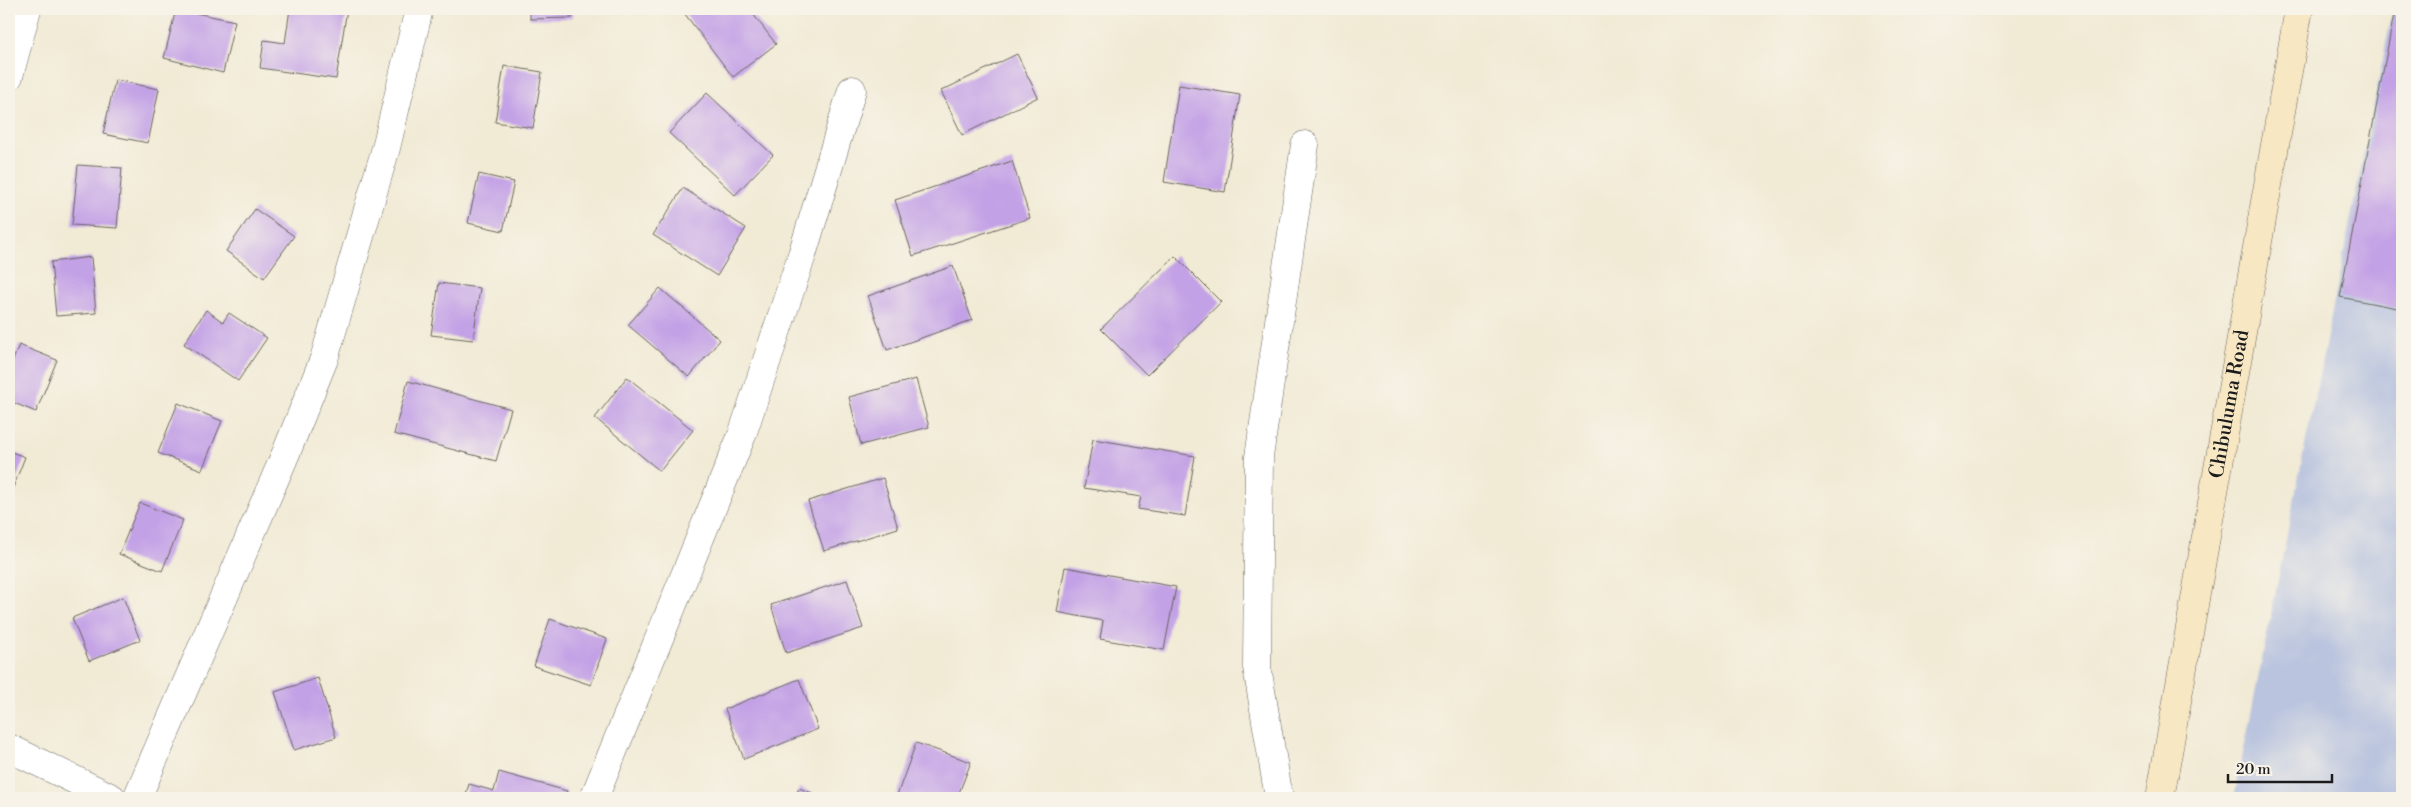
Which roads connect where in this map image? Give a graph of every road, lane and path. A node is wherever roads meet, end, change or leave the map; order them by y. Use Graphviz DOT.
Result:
graph roads {
  1 [pos="27,9"];
  2 [pos="419,9"];
  3 [pos="2299,9"];
  4 [pos="9,76"];
  5 [pos="852,90"];
  6 [pos="1305,146"];
  7 [pos="9,748"];
  8 [pos="112,798"];
  9 [pos="137,798"];
  10 [pos="594,798"];
  11 [pos="1279,798"];
  12 [pos="2160,798"];
  1 -- 4 [label="street"];
  2 -- 9 [label="street"];
  3 -- 12 [label="main road, Chibuluma Road"];
  5 -- 10 [label="street"];
  6 -- 11 [label="street"];
  7 -- 8 [label="street"];
}
